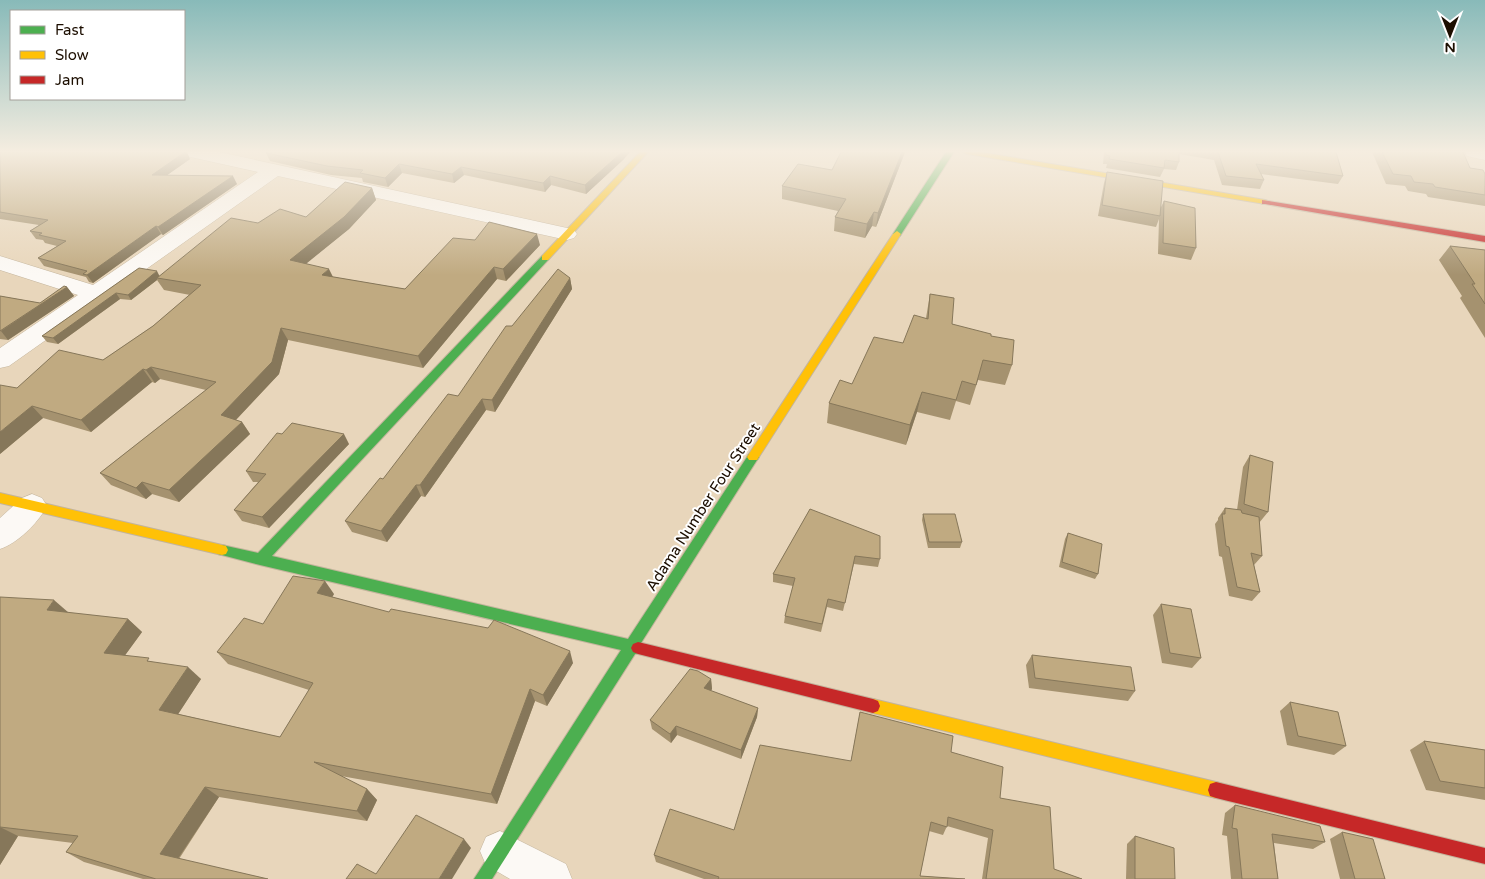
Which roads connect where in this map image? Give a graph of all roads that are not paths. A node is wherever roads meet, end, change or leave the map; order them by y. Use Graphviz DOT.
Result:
graph roads {
  1 [pos="241,193"];
  2 [pos="380,193"];
  3 [pos="606,193"];
  4 [pos="924,193"];
  5 [pos="1211,193"];
  6 [pos="568,234"];
  7 [pos="1485,239"];
  8 [pos="0,263"];
  9 [pos="96,293"];
  10 [pos="0,360"];
  11 [pos="0,498"];
  12 [pos="32,506"];
  13 [pos="0,537"];
  14 [pos="260,560"];
  15 [pos="631,646"];
  16 [pos="1485,856"];
  17 [pos="491,865"];
  18 [pos="551,879"];
  1 -- 9 [label="street"];
  2 -- 6 [label="street"];
  3 -- 6 [label="street"];
  4 -- 15 [label="street, Adama Number Four Street"];
  5 -- 7 [label="street"];
  6 -- 14 [label="street"];
  8 -- 9 [label="street"];
  9 -- 10 [label="street"];
  11 -- 12 [label="street"];
  12 -- 13 [label="street"];
  12 -- 14 [label="street"];
  14 -- 15 [label="street"];
  15 -- 16 [label="street"];
  15 -- 17 [label="street, Adama Number Four Street"];
  17 -- 18 [label="street"];
}
